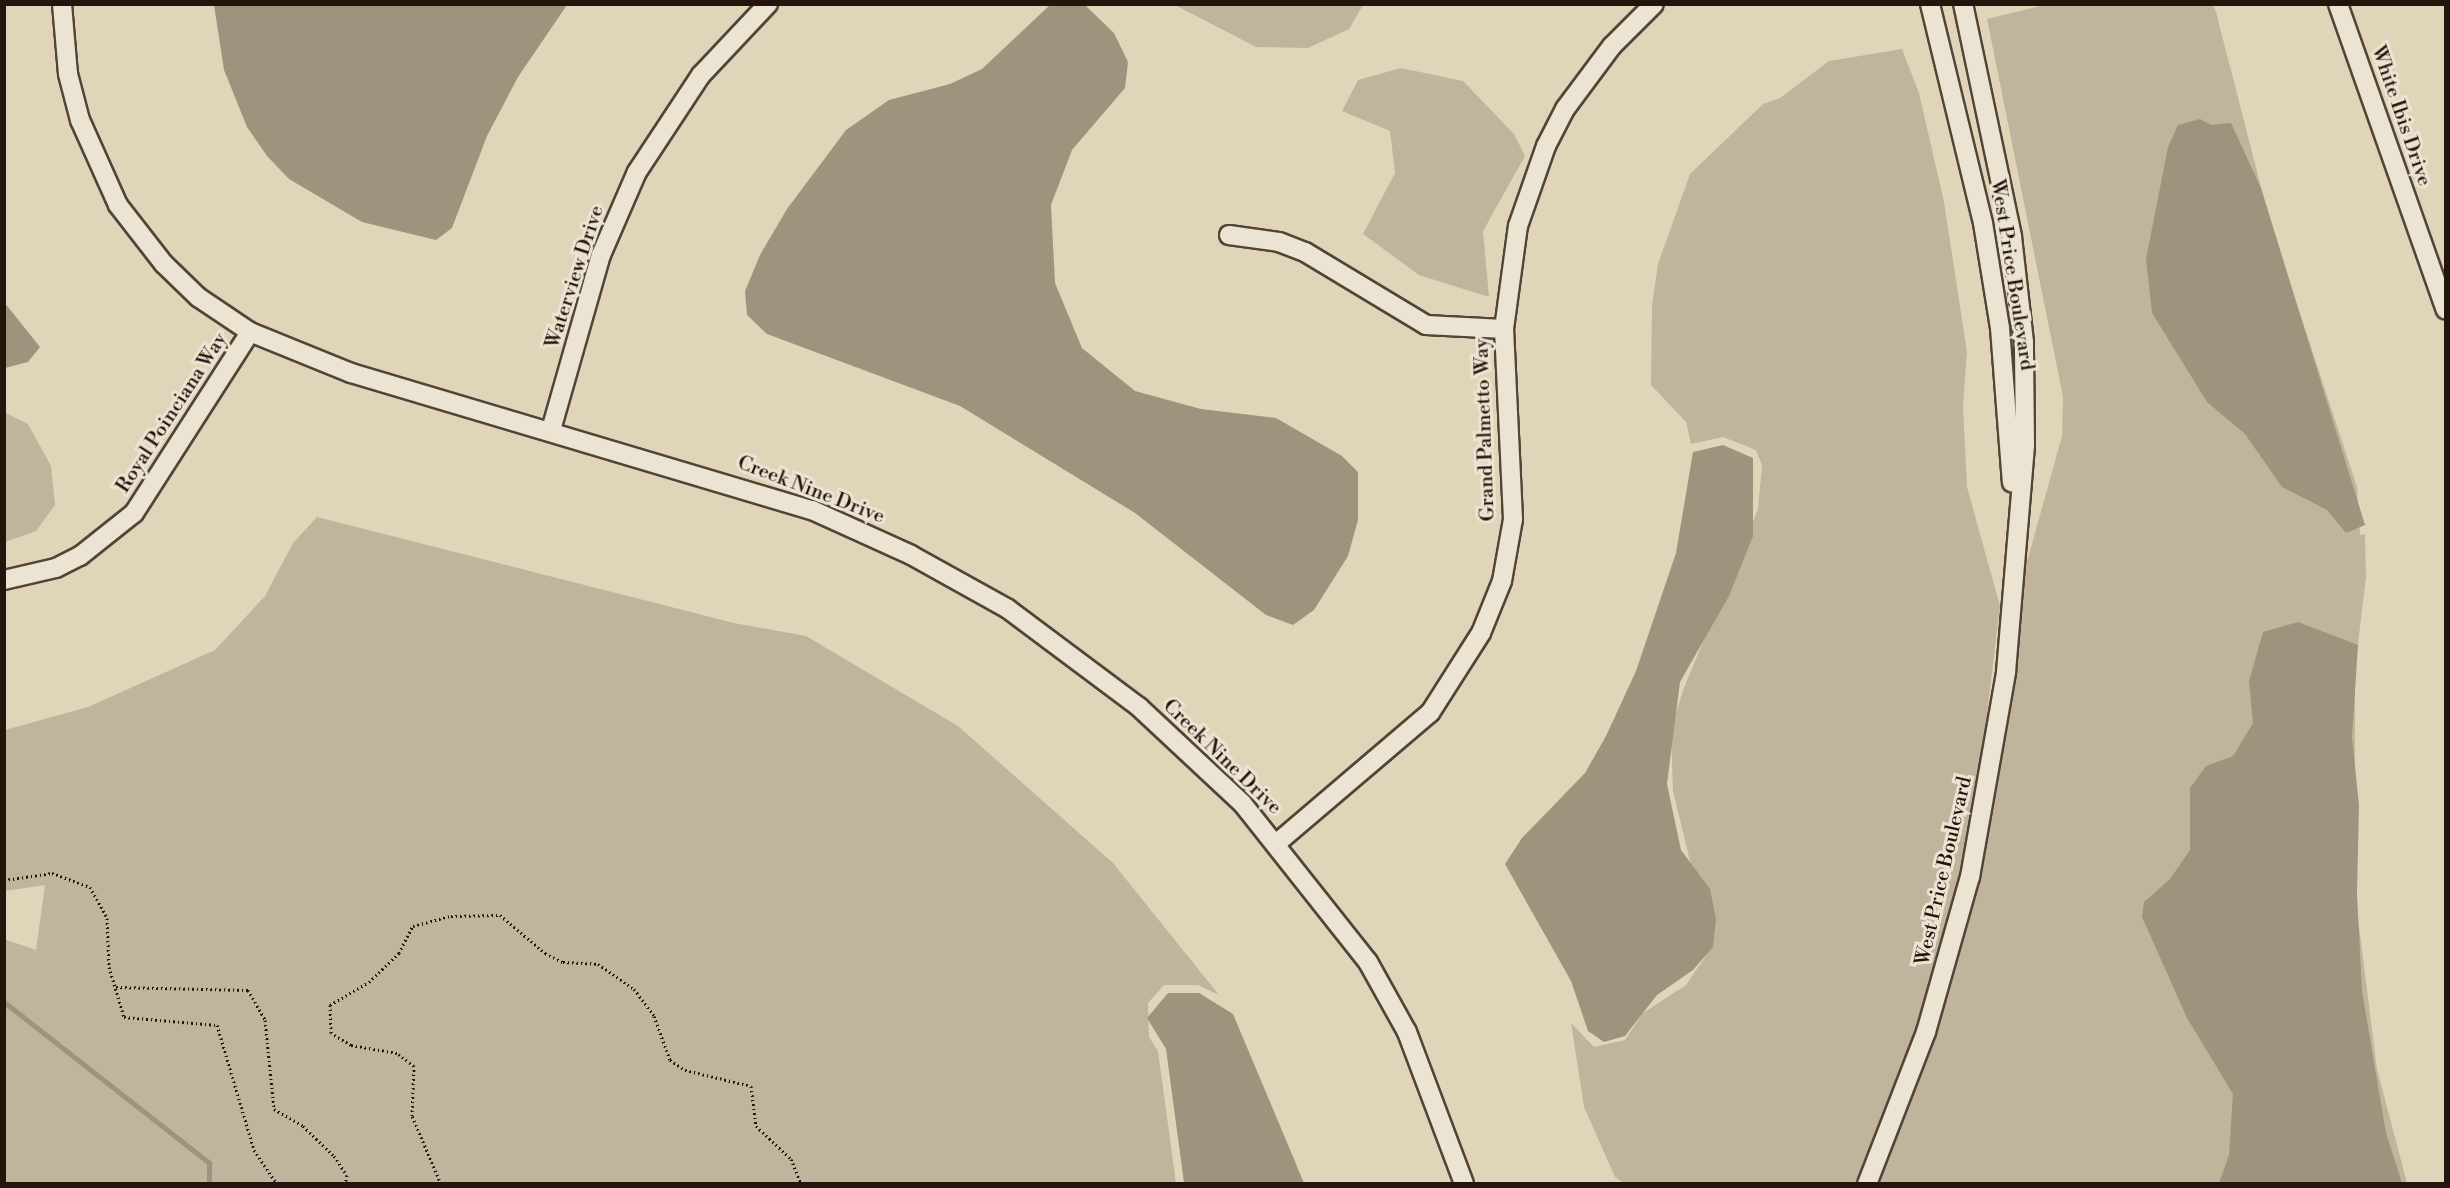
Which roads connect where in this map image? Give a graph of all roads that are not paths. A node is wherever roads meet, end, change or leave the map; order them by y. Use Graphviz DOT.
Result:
graph roads {
  1 [pos="62,4"];
  2 [pos="768,4"];
  3 [pos="1654,4"];
  4 [pos="1930,4"];
  5 [pos="1963,4"];
  6 [pos="2338,4"];
  7 [pos="1229,235"];
  8 [pos="2445,310"];
  9 [pos="1504,329"];
  10 [pos="250,332"];
  11 [pos="551,430"];
  12 [pos="2015,557"];
  13 [pos="4,580"];
  14 [pos="1277,843"];
  15 [pos="1464,1184"];
  16 [pos="1867,1184"];
  1 -- 10 [label="street, Creek Nine Drive"];
  2 -- 11 [label="street, Waterview Drive"];
  3 -- 9 [label="street, Grand Palmetto Way"];
  4 -- 12 [label="street, West Price Boulevard"];
  5 -- 12 [label="street, West Price Boulevard"];
  6 -- 8 [label="street, White Ibis Drive"];
  7 -- 9 [label="street"];
  9 -- 14 [label="street, Grand Palmetto Way"];
  10 -- 11 [label="street, Creek Nine Drive"];
  10 -- 13 [label="street, Royal Poinciana Way"];
  11 -- 14 [label="street, Creek Nine Drive"];
  12 -- 16 [label="street, West Price Boulevard"];
  14 -- 15 [label="street, Creek Nine Drive"];
}
